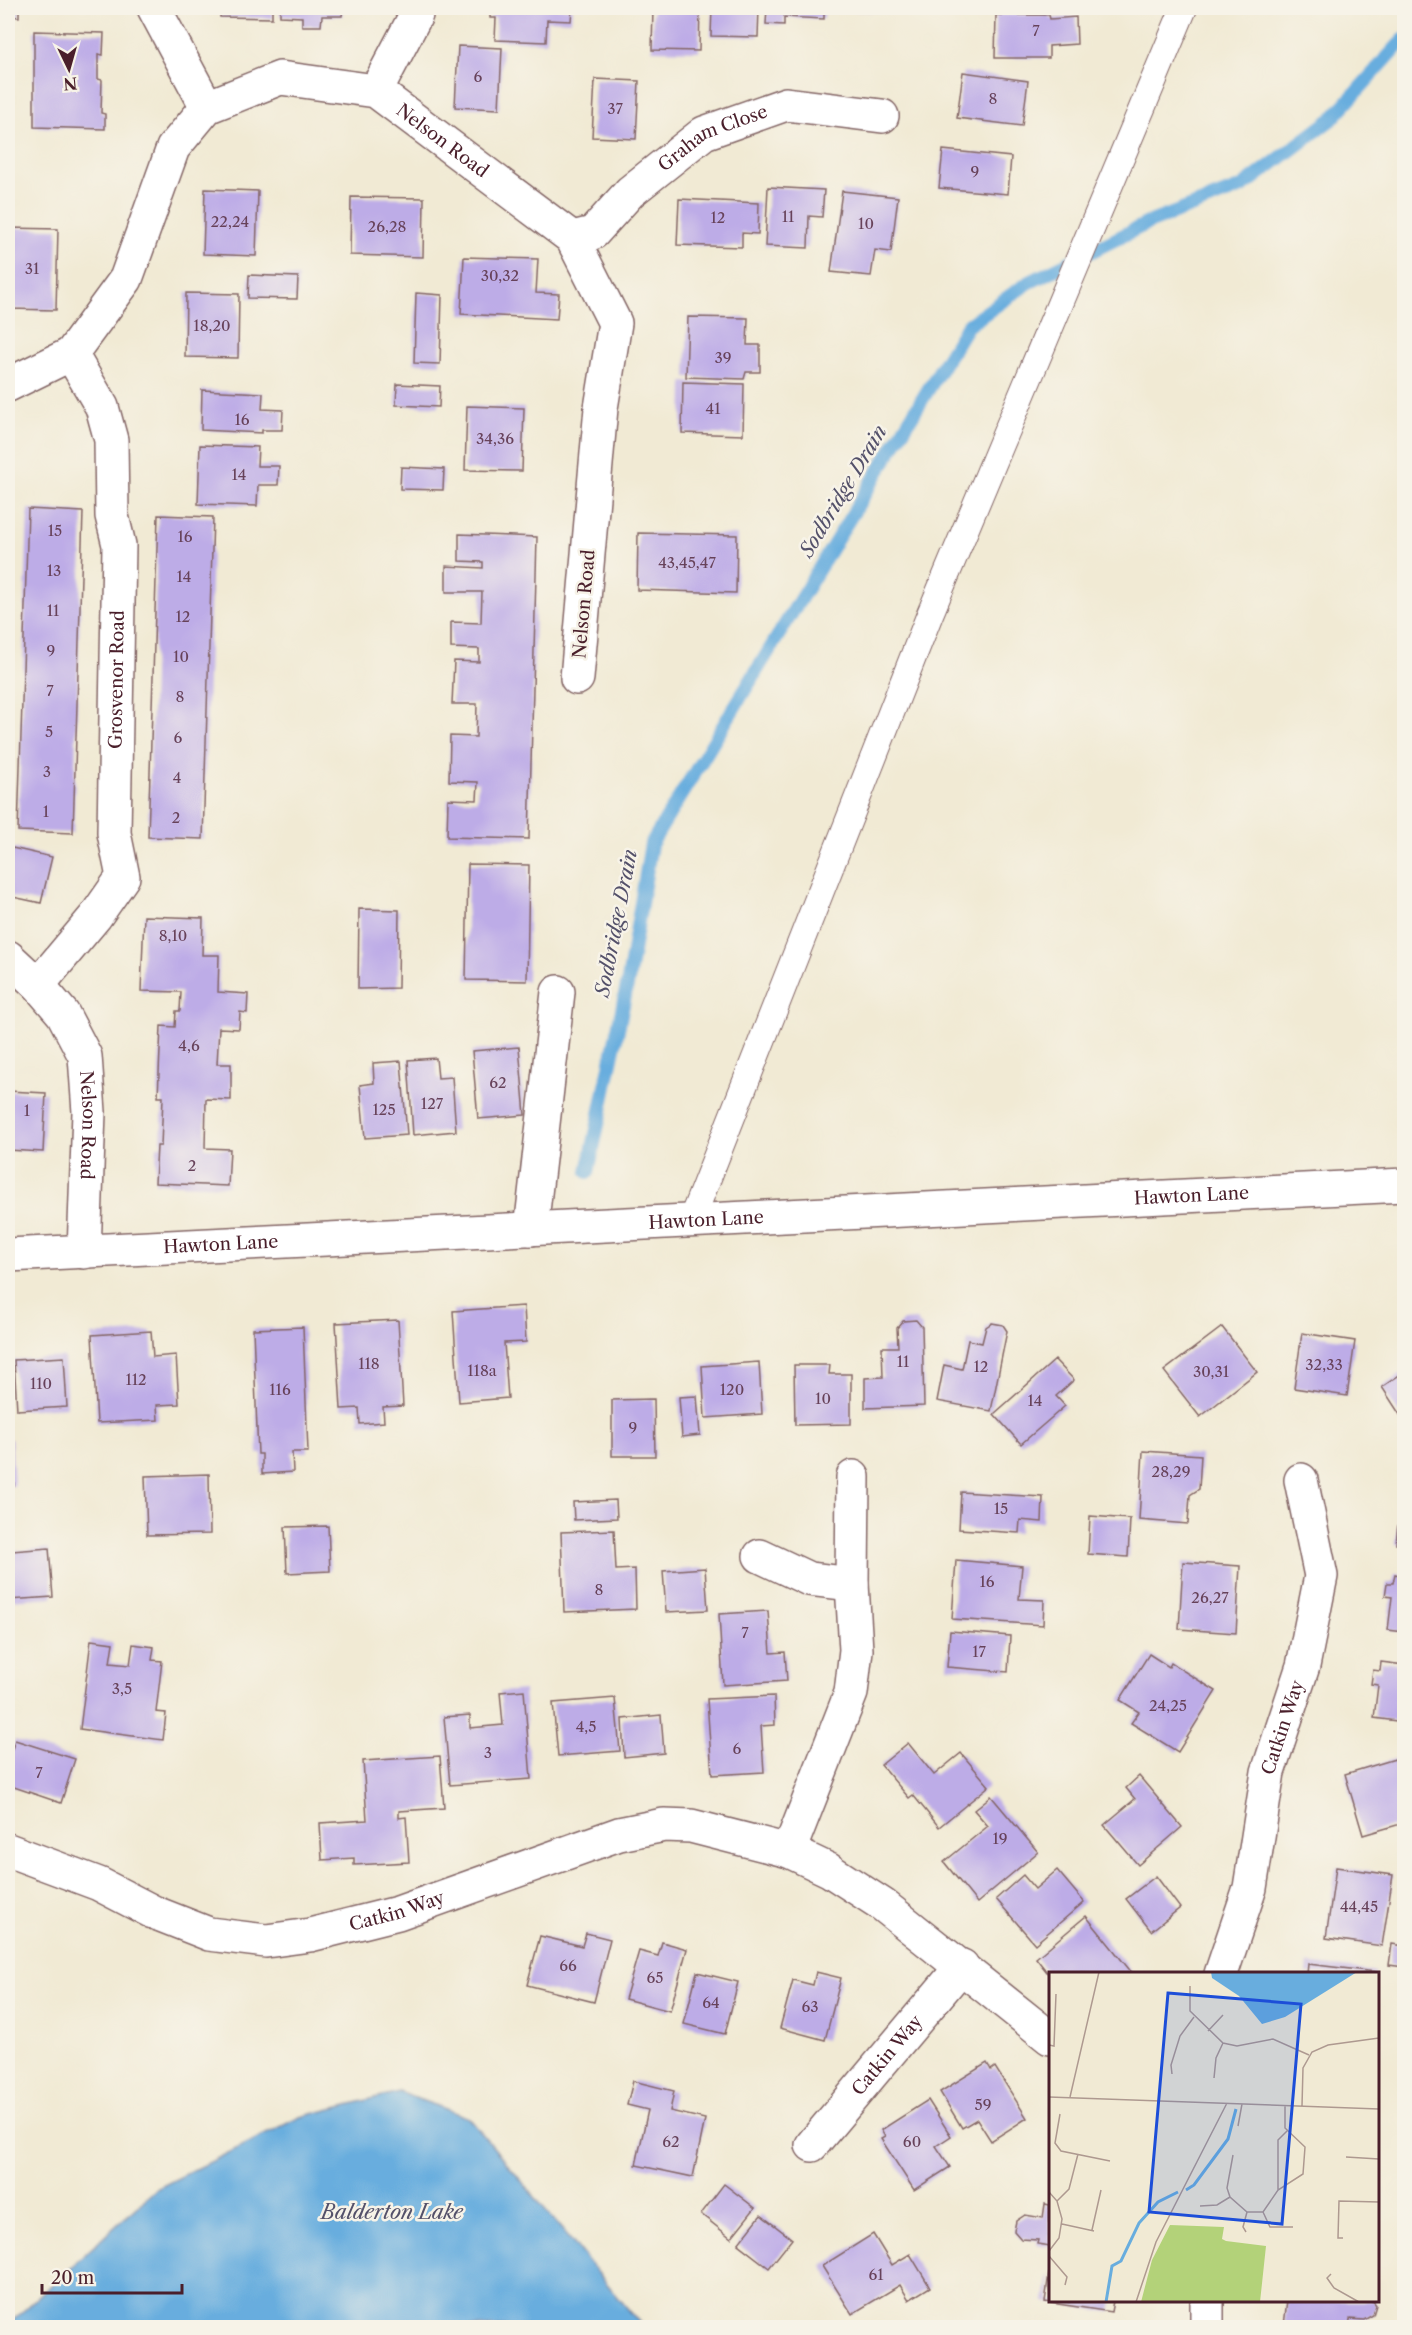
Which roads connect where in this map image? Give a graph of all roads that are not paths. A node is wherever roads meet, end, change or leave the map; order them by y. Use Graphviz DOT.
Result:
graph roads {
  1 [pos="154,8"];
  2 [pos="416,8"];
  3 [pos="1184,8"];
  4 [pos="376,91"];
  5 [pos="207,107"];
  6 [pos="882,116"];
  7 [pos="572,238"];
  8 [pos="71,354"];
  9 [pos="8,385"];
  10 [pos="577,678"];
  11 [pos="8,957"];
  12 [pos="38,985"];
  13 [pos="558,992"];
  14 [pos="1404,1185"];
  15 [pos="691,1221"];
  16 [pos="531,1229"];
  17 [pos="84,1252"];
  18 [pos="8,1256"];
  19 [pos="853,1477"];
  20 [pos="1301,1480"];
  21 [pos="760,1556"];
  22 [pos="852,1584"];
  23 [pos="8,1850"];
  24 [pos="789,1851"];
  25 [pos="962,1966"];
  26 [pos="1222,1972"];
  27 [pos="1049,2037"];
  28 [pos="812,2145"];
  29 [pos="1207,2302"];
  30 [pos="1207,2328"];
  1 -- 5 [label="street"];
  2 -- 4 [label="street"];
  3 -- 15 [label="lane"];
  4 -- 5 [label="street, Nelson Road"];
  4 -- 7 [label="street, Nelson Road"];
  5 -- 8 [label="street, Nelson Road"];
  6 -- 7 [label="street, Graham Close"];
  7 -- 10 [label="street, Nelson Road"];
  8 -- 9 [label="street, Nelson Road"];
  8 -- 12 [label="street, Grosvenor Road"];
  11 -- 12 [label="street, Nelson Road"];
  12 -- 17 [label="street, Nelson Road"];
  13 -- 16 [label="street"];
  14 -- 15 [label="street, Hawton Lane"];
  15 -- 16 [label="street, Hawton Lane"];
  16 -- 17 [label="street, Hawton Lane"];
  17 -- 18 [label="street, Hawton Lane"];
  19 -- 22 [label="street"];
  20 -- 26 [label="street, Catkin Way"];
  21 -- 22 [label="street"];
  22 -- 24 [label="street"];
  23 -- 24 [label="street, Catkin Way"];
  24 -- 25 [label="street, Catkin Way"];
  25 -- 27 [label="street, Catkin Way"];
  25 -- 28 [label="street, Catkin Way"];
  29 -- 30 [label="street"];
}
